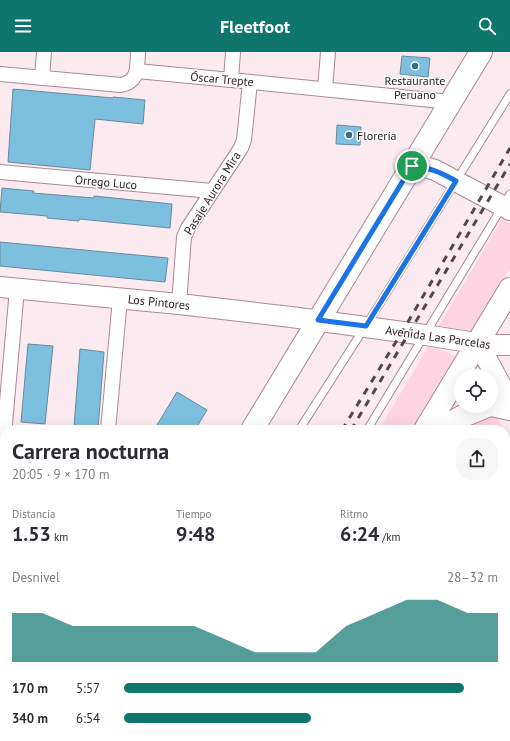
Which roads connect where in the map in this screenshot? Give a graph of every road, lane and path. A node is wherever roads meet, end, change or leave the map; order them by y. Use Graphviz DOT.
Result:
graph roads {
  1 [pos="44,52"];
  2 [pos="138,52"];
  3 [pos="234,52"];
  4 [pos="328,52"];
  5 [pos="481,52"];
  6 [pos="137,71"];
  7 [pos="0,74"];
  8 [pos="42,78"];
  9 [pos="231,80"];
  10 [pos="250,82"];
  11 [pos="325,89"];
  12 [pos="510,94"];
  13 [pos="451,102"];
  14 [pos="412,166"];
  15 [pos="0,172"];
  16 [pos="456,181"];
  17 [pos="212,191"];
  18 [pos="508,203"];
  19 [pos="9,288"];
  20 [pos="510,289"];
  21 [pos="120,298"];
  22 [pos="179,304"];
  23 [pos="318,320"];
  24 [pos="366,326"];
  25 [pos="425,335"];
  26 [pos="478,343"];
  27 [pos="510,345"];
  28 [pos="510,402"];
  29 [pos="498,406"];
  30 [pos="510,409"];
  31 [pos="470,413"];
  32 [pos="3,425"];
  33 [pos="108,425"];
  34 [pos="255,425"];
  35 [pos="302,425"];
  36 [pos="371,425"];
  37 [pos="428,425"];
  38 [pos="448,425"];
  1 -- 8 [label="street"];
  2 -- 6 [label="street"];
  3 -- 9 [label="street"];
  4 -- 11 [label="street"];
  5 -- 13 [label="main road"];
  6 -- 8 [label="street"];
  6 -- 9 [label="street, Óscar Trepte"];
  7 -- 8 [label="street"];
  9 -- 10 [label="street, Óscar Trepte"];
  10 -- 11 [label="street, Óscar Trepte"];
  10 -- 17 [label="street, Pasaje Aurora Mira"];
  11 -- 13 [label="street, Óscar Trepte"];
  12 -- 16 [label="lane"];
  13 -- 14 [label="main road"];
  14 -- 16 [label="street"];
  14 -- 23 [label="main road"];
  15 -- 17 [label="street, Orrego Luco"];
  16 -- 18 [label="street"];
  16 -- 24 [label="lane"];
  17 -- 22 [label="street, Pasaje Aurora Mira"];
  18 -- 25 [label="lane"];
  19 -- 21 [label="street, Los Pintores"];
  19 -- 32 [label="street"];
  20 -- 26 [label="main road"];
  21 -- 22 [label="street, Los Pintores"];
  21 -- 33 [label="street"];
  22 -- 23 [label="street, Los Pintores"];
  23 -- 24 [label="street, Avenida Las Parcelas"];
  23 -- 34 [label="main road"];
  24 -- 25 [label="street, Avenida Las Parcelas"];
  24 -- 35 [label="lane"];
  25 -- 26 [label="street, Avenida Las Parcelas"];
  25 -- 36 [label="lane"];
  26 -- 27 [label="street, Avenida Las Parcelas"];
  26 -- 28 [label="street"];
  26 -- 37 [label="main road"];
  29 -- 30 [label="main road"];
  31 -- 38 [label="main road"];
}
